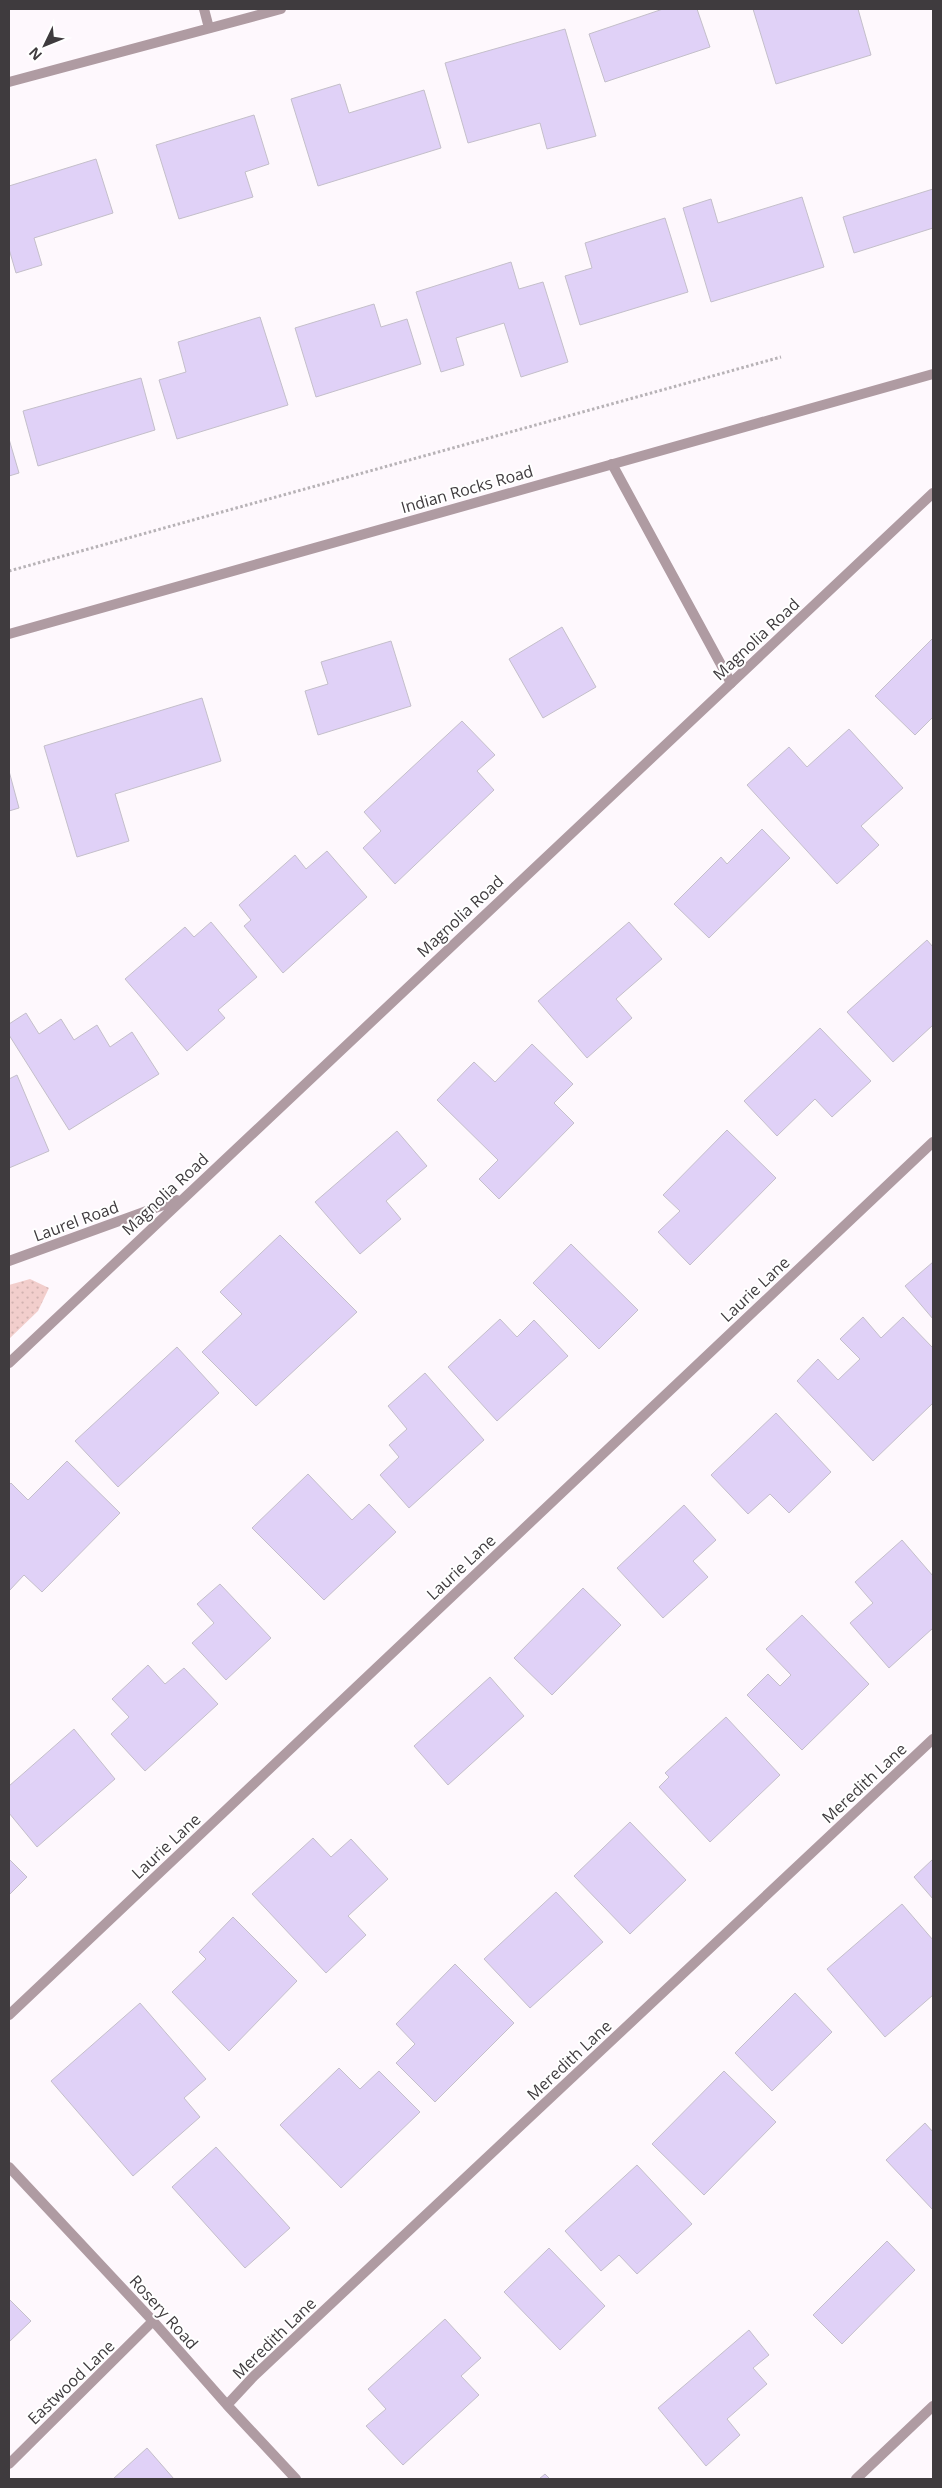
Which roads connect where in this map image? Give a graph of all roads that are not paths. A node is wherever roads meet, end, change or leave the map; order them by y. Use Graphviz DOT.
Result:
graph roads {
  1 [pos="204,9"];
  2 [pos="281,9"];
  3 [pos="209,28"];
  4 [pos="9,82"];
  5 [pos="933,374"];
  6 [pos="612,464"];
  7 [pos="933,493"];
  8 [pos="9,634"];
  9 [pos="731,683"];
  10 [pos="933,1142"];
  11 [pos="182,1198"];
  12 [pos="9,1261"];
  13 [pos="9,1363"];
  14 [pos="933,1739"];
  15 [pos="9,2015"];
  16 [pos="9,2167"];
  17 [pos="153,2321"];
  18 [pos="226,2405"];
  19 [pos="933,2406"];
  20 [pos="9,2464"];
  21 [pos="296,2479"];
  22 [pos="856,2479"];
  1 -- 3 [label="street"];
  2 -- 3 [label="street"];
  3 -- 4 [label="street"];
  5 -- 6 [label="street, Indian Rocks Road"];
  6 -- 8 [label="street, Indian Rocks Road"];
  6 -- 9 [label="street"];
  7 -- 9 [label="street, Magnolia Road"];
  9 -- 11 [label="street, Magnolia Road"];
  10 -- 15 [label="street, Laurie Lane"];
  11 -- 12 [label="street, Laurel Road"];
  11 -- 13 [label="street, Magnolia Road"];
  14 -- 18 [label="street, Meredith Lane"];
  16 -- 17 [label="street, Rosery Road"];
  17 -- 18 [label="street, Rosery Road"];
  17 -- 20 [label="street, Eastwood Lane"];
  18 -- 21 [label="street, Rosery Road"];
  19 -- 22 [label="street"];
}
